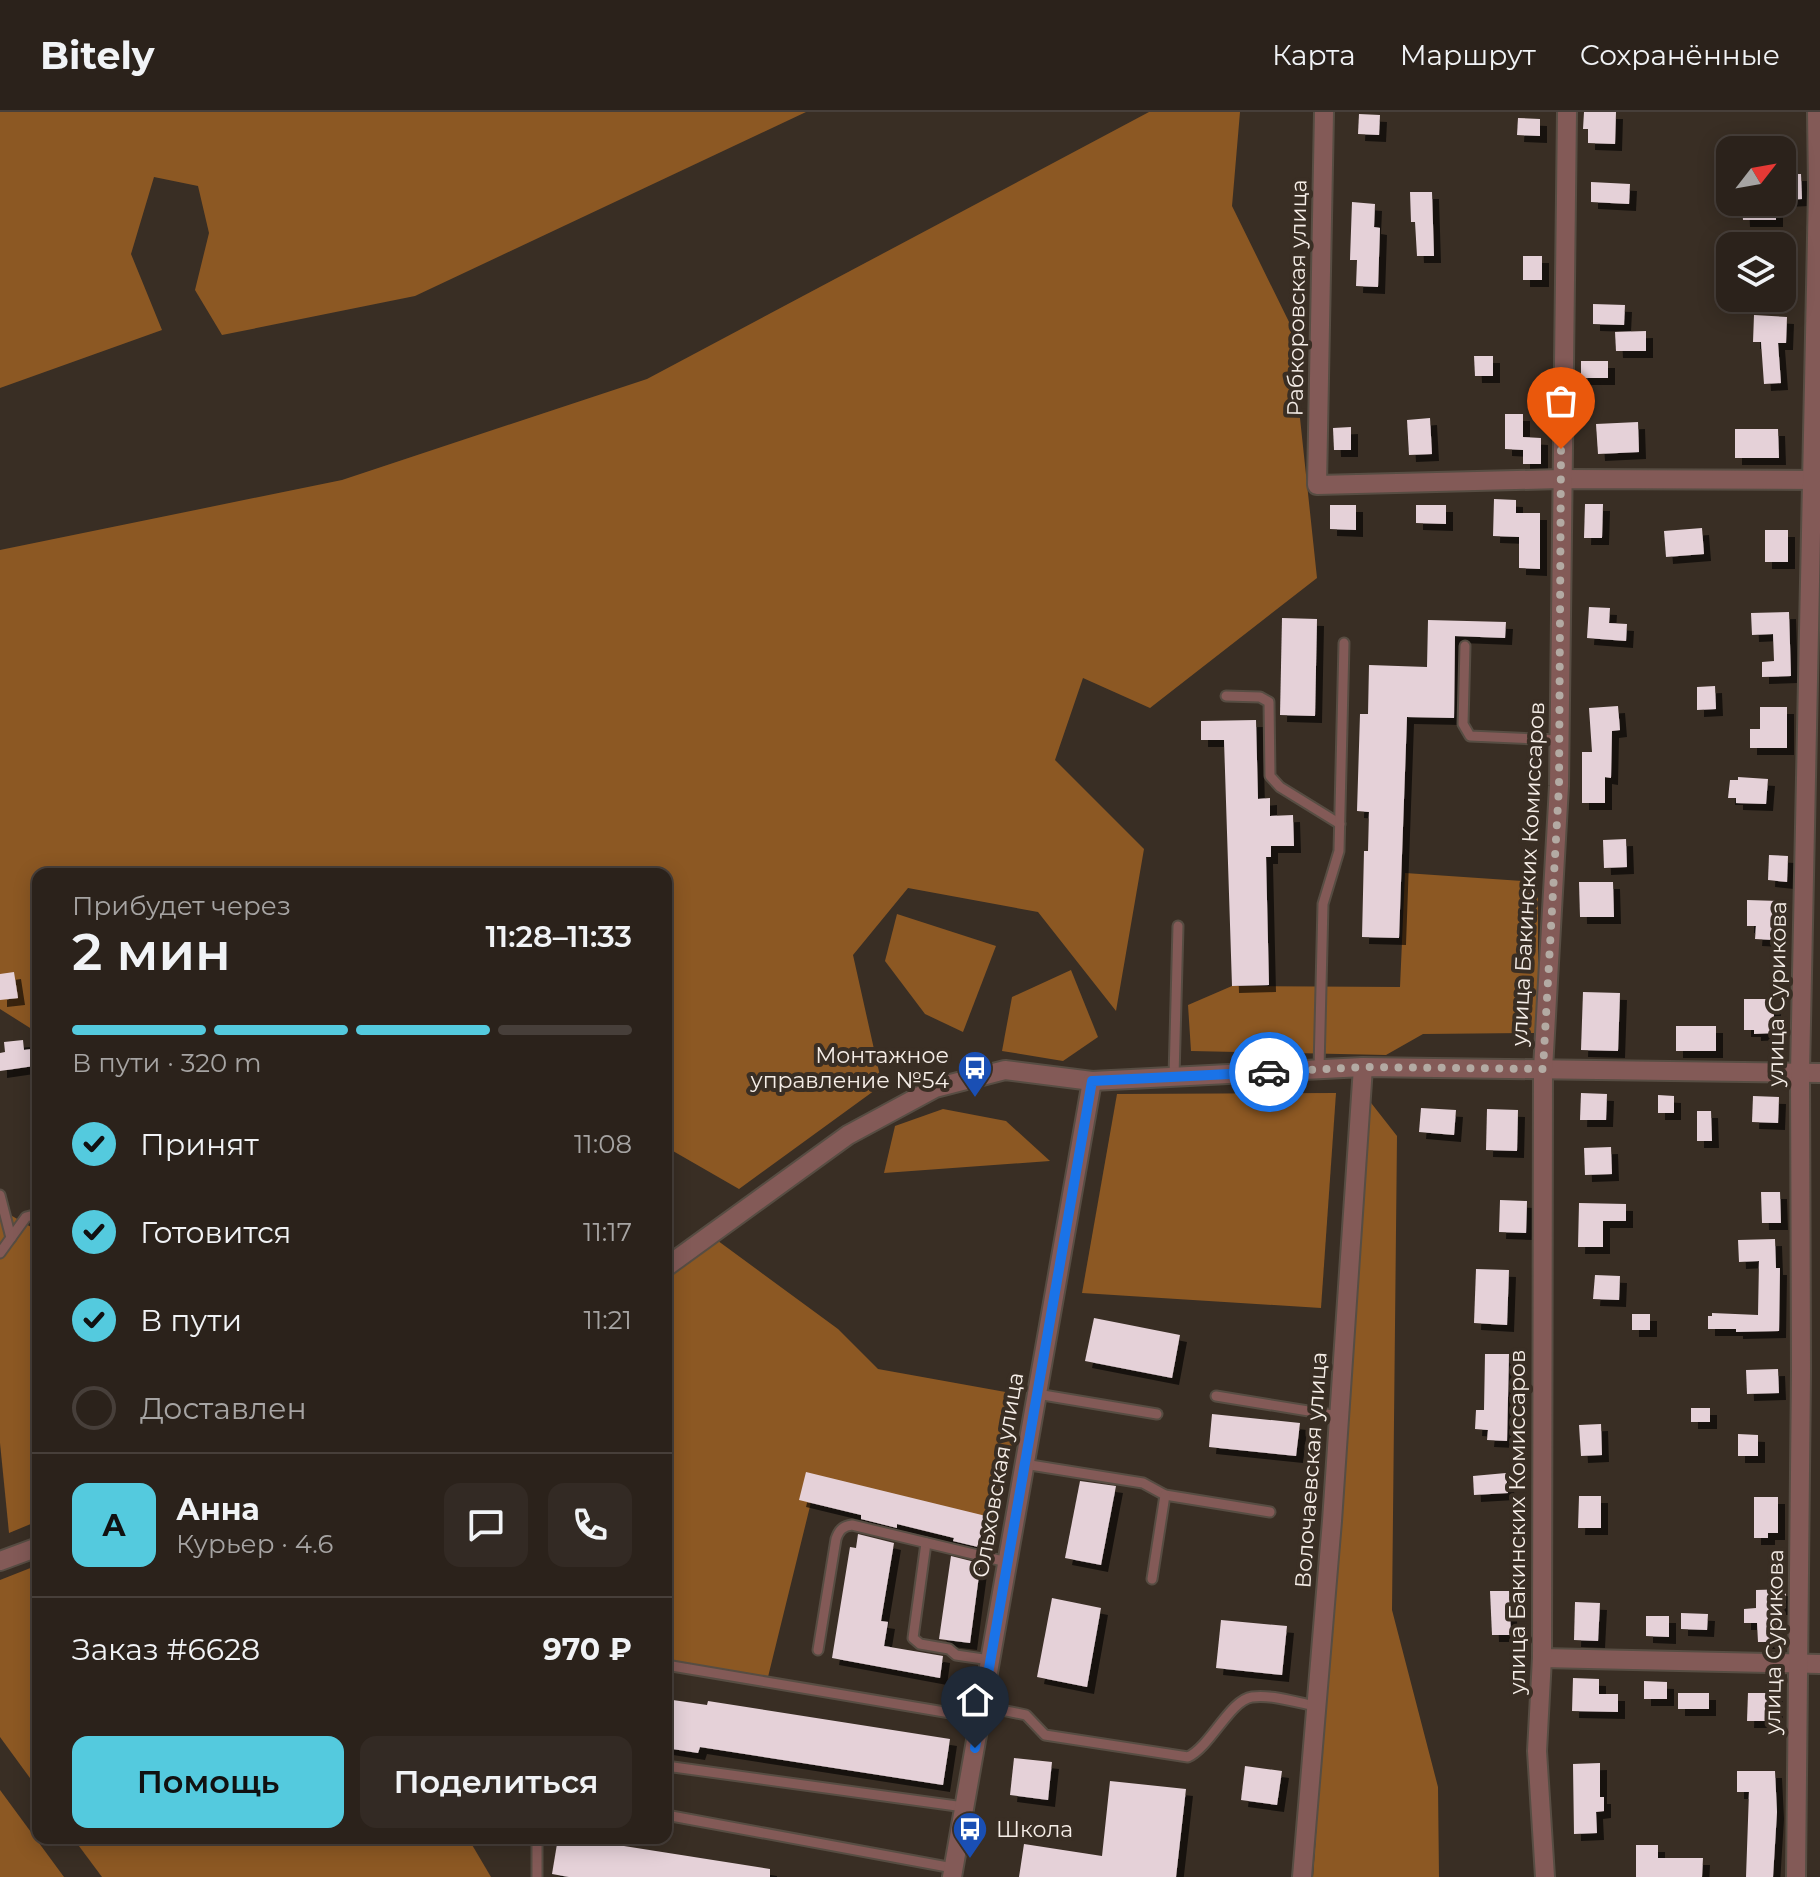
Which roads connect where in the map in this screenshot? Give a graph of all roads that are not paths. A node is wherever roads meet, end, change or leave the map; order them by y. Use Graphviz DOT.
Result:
graph roads {
  1 [pos="1324,112"];
  2 [pos="1567,112"];
  3 [pos="1817,112"];
  4 [pos="1561,479"];
  5 [pos="1815,480"];
  6 [pos="1344,643"];
  7 [pos="1465,646"];
  8 [pos="1226,696"];
  9 [pos="1559,740"];
  10 [pos="1340,824"];
  11 [pos="1178,926"];
  12 [pos="1363,1067"];
  13 [pos="1319,1069"];
  14 [pos="1543,1069"];
  15 [pos="1800,1072"];
  16 [pos="1820,1073"];
  17 [pos="1174,1077"];
  18 [pos="1092,1081"];
  19 [pos="0,1195"];
  20 [pos="32,1216"];
  21 [pos="11,1238"];
  22 [pos="0,1253"];
  23 [pos="672,1263"];
  24 [pos="1037,1394"];
  25 [pos="1216,1396"];
  26 [pos="1157,1414"];
  27 [pos="1339,1416"];
  28 [pos="1024,1464"];
  29 [pos="1165,1495"];
  30 [pos="1270,1512"];
  31 [pos="926,1543"];
  32 [pos="32,1549"];
  33 [pos="0,1561"];
  34 [pos="1007,1562"];
  35 [pos="1152,1579"];
  36 [pos="818,1650"];
  37 [pos="1542,1658"];
  38 [pos="990,1660"];
  39 [pos="1797,1664"];
  40 [pos="1820,1664"];
  41 [pos="672,1666"];
  42 [pos="1316,1706"];
  43 [pos="981,1712"];
  44 [pos="672,1767"];
  45 [pos="964,1807"];
  46 [pos="672,1816"];
  47 [pos="537,1844"];
  48 [pos="953,1873"];
  49 [pos="537,1877"];
  50 [pos="1302,1877"];
  51 [pos="1545,1877"];
  52 [pos="1796,1877"];
  1 -- 4 [label="street, Рабкоровская улица"];
  2 -- 4 [label="street, улица Бакинских Комиссаров"];
  3 -- 5 [label="street, улица Сурикова"];
  4 -- 5 [label="street"];
  4 -- 9 [label="street, улица Бакинских Комиссаров"];
  5 -- 15 [label="street, улица Сурикова"];
  6 -- 10 [label="lane"];
  7 -- 9 [label="lane"];
  8 -- 10 [label="lane"];
  9 -- 14 [label="street, улица Бакинских Комиссаров"];
  10 -- 13 [label="lane"];
  11 -- 17 [label="lane"];
  12 -- 13 [label="street"];
  12 -- 14 [label="street"];
  12 -- 27 [label="street, Волочаевская улица"];
  13 -- 17 [label="street"];
  14 -- 15 [label="street"];
  14 -- 37 [label="street, улица Бакинских Комиссаров"];
  15 -- 16 [label="street"];
  15 -- 39 [label="street, улица Сурикова"];
  17 -- 18 [label="street"];
  18 -- 23 [label="street"];
  18 -- 24 [label="street, Ольховская улица"];
  19 -- 21 [label="lane"];
  20 -- 21 [label="lane"];
  21 -- 22 [label="lane"];
  24 -- 26 [label="lane"];
  24 -- 28 [label="street, Ольховская улица"];
  25 -- 27 [label="lane"];
  27 -- 42 [label="street, Волочаевская улица"];
  28 -- 29 [label="lane"];
  28 -- 34 [label="street, Ольховская улица"];
  29 -- 30 [label="lane"];
  29 -- 35 [label="lane"];
  31 -- 34 [label="lane"];
  31 -- 36 [label="lane"];
  31 -- 38 [label="lane"];
  32 -- 33 [label="street"];
  34 -- 38 [label="street, Ольховская улица"];
  37 -- 39 [label="street"];
  37 -- 51 [label="street, улица Бакинских Комиссаров"];
  38 -- 43 [label="street, Ольховская улица"];
  39 -- 40 [label="street"];
  39 -- 52 [label="street, улица Сурикова"];
  41 -- 43 [label="lane"];
  42 -- 43 [label="lane"];
  42 -- 50 [label="street, Волочаевская улица"];
  43 -- 45 [label="street, Ольховская улица"];
  44 -- 45 [label="lane"];
  45 -- 48 [label="street, Ольховская улица"];
  46 -- 48 [label="lane"];
  47 -- 49 [label="lane"];
}
